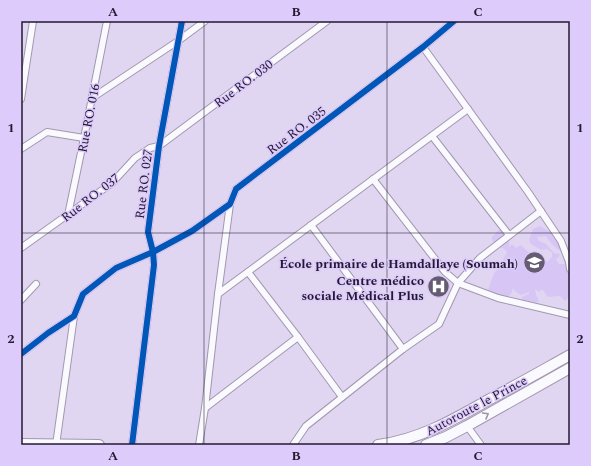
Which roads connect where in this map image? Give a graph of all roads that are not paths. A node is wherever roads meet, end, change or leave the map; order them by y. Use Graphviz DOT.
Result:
graph roads {
  1 [pos="33,21"];
  2 [pos="107,21"];
  3 [pos="182,21"];
  4 [pos="205,21"];
  5 [pos="327,21"];
  6 [pos="454,21"];
  7 [pos="178,41"];
  8 [pos="423,47"];
  9 [pos="92,98"];
  10 [pos="21,99"];
  11 [pos="468,109"];
  12 [pos="432,136"];
  13 [pos="84,138"];
  14 [pos="159,146"];
  15 [pos="21,149"];
  16 [pos="373,179"];
  17 [pos="230,204"];
  18 [pos="541,211"];
  19 [pos="68,215"];
  20 [pos="311,225"];
  21 [pos="509,235"];
  22 [pos="21,248"];
  23 [pos="153,252"];
  24 [pos="570,269"];
  25 [pos="248,272"];
  26 [pos="458,283"];
  27 [pos="36,284"];
  28 [pos="218,294"];
  29 [pos="21,300"];
  30 [pos="570,315"];
  31 [pos="74,316"];
  32 [pos="298,336"];
  33 [pos="403,349"];
  34 [pos="21,354"];
  35 [pos="570,355"];
  36 [pos="570,368"];
  37 [pos="342,397"];
  38 [pos="205,408"];
  39 [pos="467,426"];
  40 [pos="21,444"];
  41 [pos="56,445"];
  42 [pos="99,445"];
  43 [pos="132,445"];
  44 [pos="199,445"];
  45 [pos="293,445"];
  46 [pos="378,445"];
  47 [pos="426,445"];
  48 [pos="481,445"];
  1 -- 10 [label="street"];
  2 -- 9 [label="street, Rue RO. 016"];
  3 -- 7 [label="street, Rue RO. 027"];
  4 -- 7 [label="street"];
  5 -- 14 [label="street, Rue RO. 030"];
  6 -- 8 [label="street, Rue RO. 035"];
  7 -- 9 [label="street"];
  7 -- 14 [label="street, Rue RO. 027"];
  8 -- 11 [label="street"];
  8 -- 17 [label="street, Rue RO. 035"];
  9 -- 13 [label="street, Rue RO. 016"];
  11 -- 12 [label="street"];
  11 -- 18 [label="street"];
  12 -- 16 [label="street"];
  12 -- 21 [label="street"];
  13 -- 15 [label="street"];
  13 -- 19 [label="street, Rue RO. 016"];
  14 -- 19 [label="street, Rue RO. 037"];
  14 -- 23 [label="street, Rue RO. 027"];
  16 -- 20 [label="street"];
  16 -- 26 [label="street"];
  17 -- 23 [label="street, Rue RO. 035"];
  17 -- 28 [label="street"];
  18 -- 21 [label="street"];
  18 -- 24 [label="street"];
  19 -- 22 [label="street, Rue RO. 037"];
  20 -- 25 [label="street"];
  20 -- 33 [label="street"];
  21 -- 26 [label="street"];
  23 -- 31 [label="street, Rue RO. 035"];
  23 -- 43 [label="street, Rue RO. 027"];
  25 -- 28 [label="street"];
  25 -- 32 [label="street"];
  26 -- 30 [label="street"];
  26 -- 33 [label="street"];
  27 -- 29 [label="street"];
  28 -- 38 [label="street"];
  31 -- 34 [label="street"];
  31 -- 41 [label="street, Rue RO. 035"];
  32 -- 37 [label="street"];
  32 -- 38 [label="street"];
  33 -- 37 [label="street"];
  35 -- 46 [label="main road, Autoroute le Prince"];
  39 -- 36 [label="main road, Autoroute le Prince, one-way"];
  37 -- 45 [label="street"];
  38 -- 44 [label="street"];
  39 -- 47 [label="main road, Autoroute le Prince"];
  39 -- 48 [label="street"];
  40 -- 41 [label="main road"];
  41 -- 42 [label="main road"];
}
